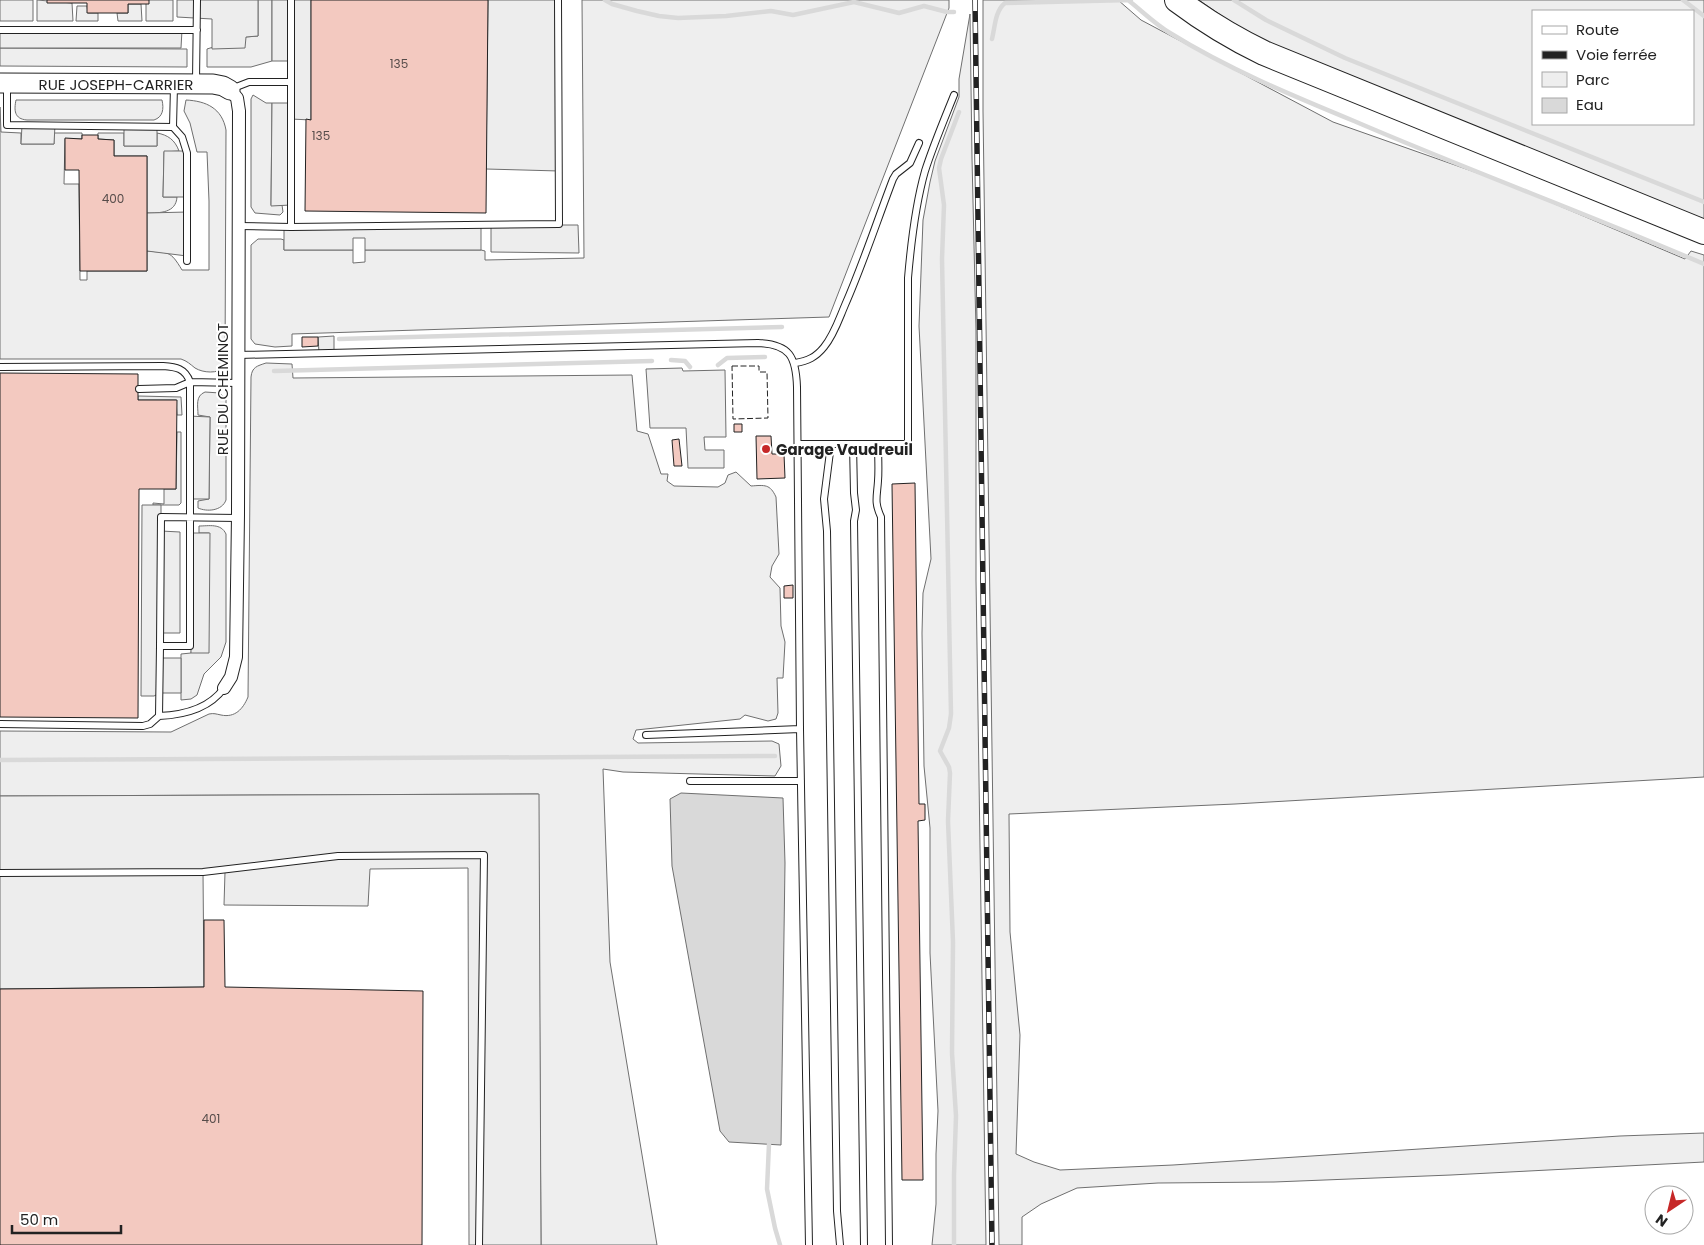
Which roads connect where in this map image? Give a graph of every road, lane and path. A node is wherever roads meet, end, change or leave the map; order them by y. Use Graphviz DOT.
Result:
graph roads {
  1 [pos="197,0"];
  2 [pos="291,0"];
  3 [pos="558,0"];
  4 [pos="1177,0"];
  5 [pos="0,30"];
  6 [pos="197,30"];
  7 [pos="291,82"];
  8 [pos="4,83"];
  9 [pos="174,84"];
  10 [pos="196,84"];
  11 [pos="230,90"];
  12 [pos="954,95"];
  13 [pos="173,127"];
  14 [pos="919,143"];
  15 [pos="238,226"];
  16 [pos="291,227"];
  17 [pos="1704,232"];
  18 [pos="187,261"];
  19 [pos="238,355"];
  20 [pos="795,364"];
  21 [pos="0,367"];
  22 [pos="190,382"];
  23 [pos="238,383"];
  24 [pos="138,389"];
  25 [pos="798,444"];
  26 [pos="831,444"];
  27 [pos="853,444"];
  28 [pos="878,444"];
  29 [pos="190,517"];
  30 [pos="238,518"];
  31 [pos="160,646"];
  32 [pos="224,688"];
  33 [pos="159,716"];
  34 [pos="0,724"];
  35 [pos="800,729"];
  36 [pos="646,735"];
  37 [pos="690,781"];
  38 [pos="801,781"];
  39 [pos="0,873"];
  40 [pos="479,1245"];
  41 [pos="809,1245"];
  42 [pos="840,1245"];
  43 [pos="864,1245"];
  44 [pos="889,1245"];
  1 -- 6 [label="lane"];
  2 -- 7 [label="lane"];
  3 -- 16 [label="lane"];
  4 -- 17 [label="highway"];
  5 -- 6 [label="lane"];
  6 -- 10 [label="lane"];
  7 -- 11 [label="lane"];
  7 -- 16 [label="lane"];
  8 -- 9 [label="street, RUE JOSEPH-CARRIER"];
  8 -- 13 [label="lane"];
  9 -- 10 [label="street, RUE JOSEPH-CARRIER"];
  9 -- 13 [label="lane"];
  10 -- 11 [label="street, RUE JOSEPH-CARRIER"];
  11 -- 15 [label="street, RUE DU CHEMINOT"];
  12 -- 28 [label="lane"];
  13 -- 18 [label="lane"];
  14 -- 20 [label="lane"];
  15 -- 16 [label="lane"];
  15 -- 19 [label="street, RUE DU CHEMINOT"];
  19 -- 20 [label="lane"];
  19 -- 23 [label="street, RUE DU CHEMINOT"];
  20 -- 25 [label="lane"];
  21 -- 22 [label="lane"];
  22 -- 23 [label="lane"];
  22 -- 24 [label="lane"];
  22 -- 29 [label="lane"];
  23 -- 30 [label="street, RUE DU CHEMINOT"];
  25 -- 26 [label="lane"];
  25 -- 35 [label="lane"];
  26 -- 27 [label="lane"];
  26 -- 42 [label="lane"];
  27 -- 28 [label="lane"];
  27 -- 43 [label="lane"];
  28 -- 44 [label="lane"];
  29 -- 30 [label="lane"];
  29 -- 31 [label="lane"];
  29 -- 31 [label="lane"];
  30 -- 32 [label="street, RUE DU CHEMINOT"];
  31 -- 33 [label="lane"];
  32 -- 33 [label="lane"];
  33 -- 34 [label="lane"];
  35 -- 36 [label="lane"];
  35 -- 38 [label="lane"];
  37 -- 38 [label="lane"];
  38 -- 41 [label="lane"];
  39 -- 40 [label="lane"];
}
